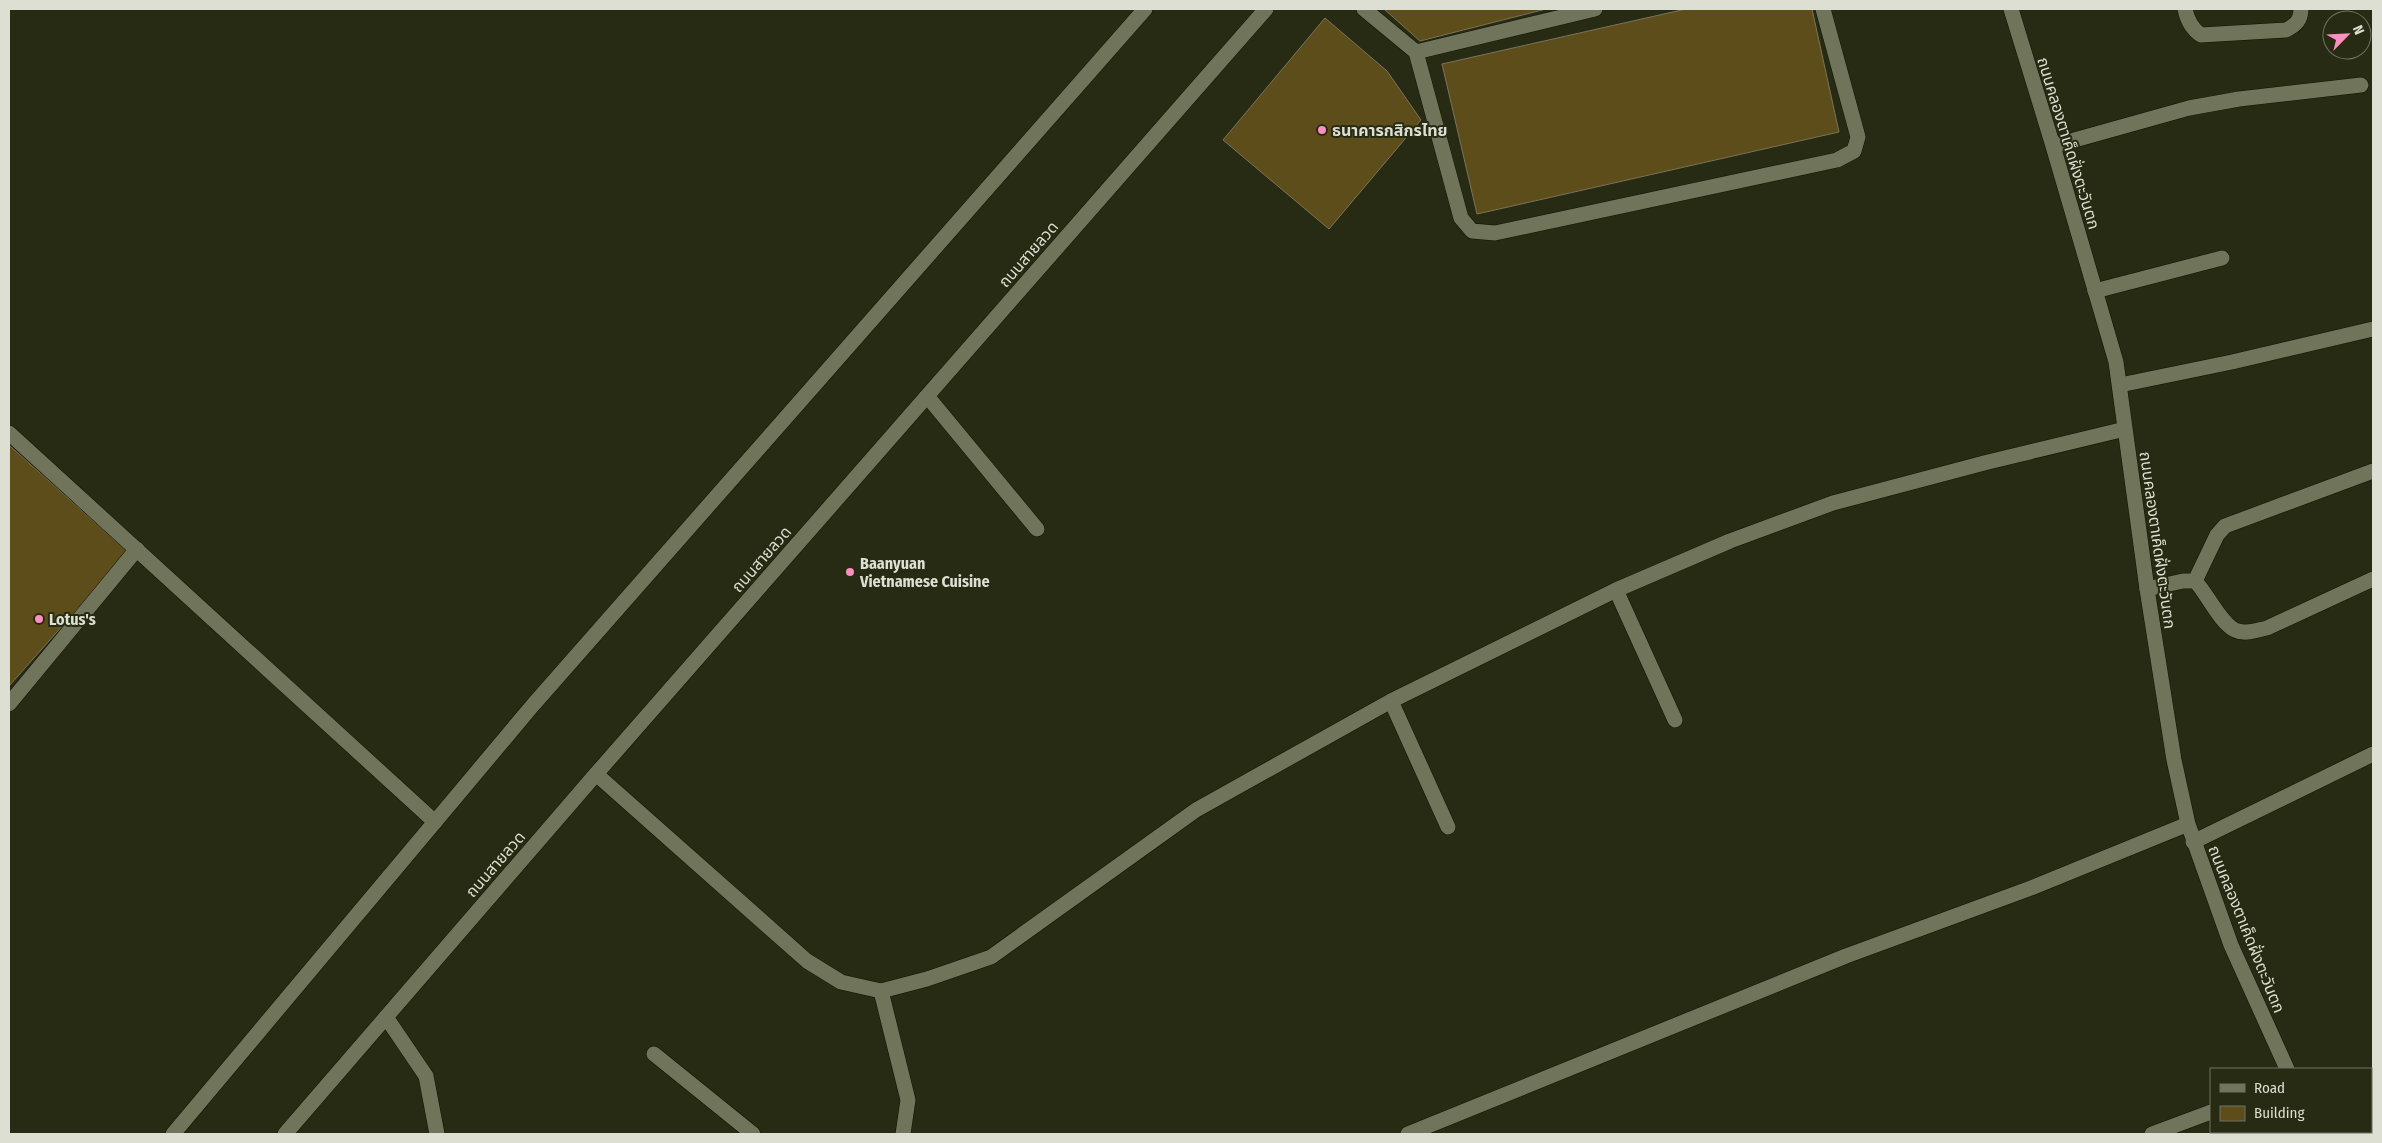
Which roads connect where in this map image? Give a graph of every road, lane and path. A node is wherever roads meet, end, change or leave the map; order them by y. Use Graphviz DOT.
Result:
graph roads {
  1 [pos="1145,9"];
  2 [pos="1266,9"];
  3 [pos="1364,9"];
  4 [pos="1595,9"];
  5 [pos="1823,9"];
  6 [pos="2010,9"];
  7 [pos="2185,9"];
  8 [pos="2301,9"];
  9 [pos="1416,52"];
  10 [pos="2361,85"];
  11 [pos="2053,146"];
  12 [pos="2222,258"];
  13 [pos="2095,291"];
  14 [pos="2373,329"];
  15 [pos="2120,385"];
  16 [pos="927,396"];
  17 [pos="2125,429"];
  18 [pos="9,433"];
  19 [pos="2373,471"];
  20 [pos="1037,529"];
  21 [pos="137,549"];
  22 [pos="2373,579"];
  23 [pos="2195,581"];
  24 [pos="2147,589"];
  25 [pos="1616,590"];
  26 [pos="1391,701"];
  27 [pos="9,704"];
  28 [pos="1675,720"];
  29 [pos="2373,754"];
  30 [pos="596,774"];
  31 [pos="435,822"];
  32 [pos="2188,824"];
  33 [pos="1448,826"];
  34 [pos="2193,842"];
  35 [pos="881,992"];
  36 [pos="386,1017"];
  37 [pos="654,1054"];
  38 [pos="2287,1068"];
  39 [pos="2210,1112"];
  40 [pos="173,1134"];
  41 [pos="285,1134"];
  42 [pos="437,1134"];
  43 [pos="753,1134"];
  44 [pos="903,1134"];
  45 [pos="1408,1134"];
  46 [pos="2152,1134"];
  1 -- 31 [label="street"];
  2 -- 16 [label="street, ถนนสายลวด"];
  3 -- 9 [label="street"];
  4 -- 9 [label="street"];
  5 -- 9 [label="street"];
  6 -- 11 [label="street, ถนนคลองตาเค็ดฝั่งตะวันตก"];
  7 -- 8 [label="street"];
  10 -- 11 [label="street"];
  11 -- 13 [label="street, ถนนคลองตาเค็ดฝั่งตะวันตก"];
  12 -- 13 [label="street"];
  13 -- 15 [label="street, ถนนคลองตาเค็ดฝั่งตะวันตก"];
  14 -- 15 [label="street"];
  15 -- 17 [label="street, ถนนคลองตาเค็ดฝั่งตะวันตก"];
  16 -- 20 [label="street"];
  16 -- 30 [label="street, ถนนสายลวด"];
  17 -- 24 [label="street, ถนนคลองตาเค็ดฝั่งตะวันตก"];
  17 -- 25 [label="street"];
  18 -- 21 [label="street"];
  19 -- 23 [label="street"];
  21 -- 27 [label="street"];
  21 -- 31 [label="street"];
  22 -- 23 [label="street"];
  23 -- 24 [label="street"];
  24 -- 32 [label="street, ถนนคลองตาเค็ดฝั่งตะวันตก"];
  25 -- 26 [label="street"];
  25 -- 28 [label="street"];
  26 -- 33 [label="street"];
  26 -- 35 [label="street"];
  29 -- 34 [label="street"];
  30 -- 35 [label="street"];
  30 -- 36 [label="street, ถนนสายลวด"];
  31 -- 40 [label="street"];
  32 -- 34 [label="street, ถนนคลองตาเค็ดฝั่งตะวันตก"];
  32 -- 45 [label="street"];
  34 -- 38 [label="street, ถนนคลองตาเค็ดฝั่งตะวันตก"];
  35 -- 44 [label="street"];
  36 -- 41 [label="street, ถนนสายลวด"];
  36 -- 42 [label="street"];
  37 -- 43 [label="street"];
  39 -- 46 [label="street"];
}
